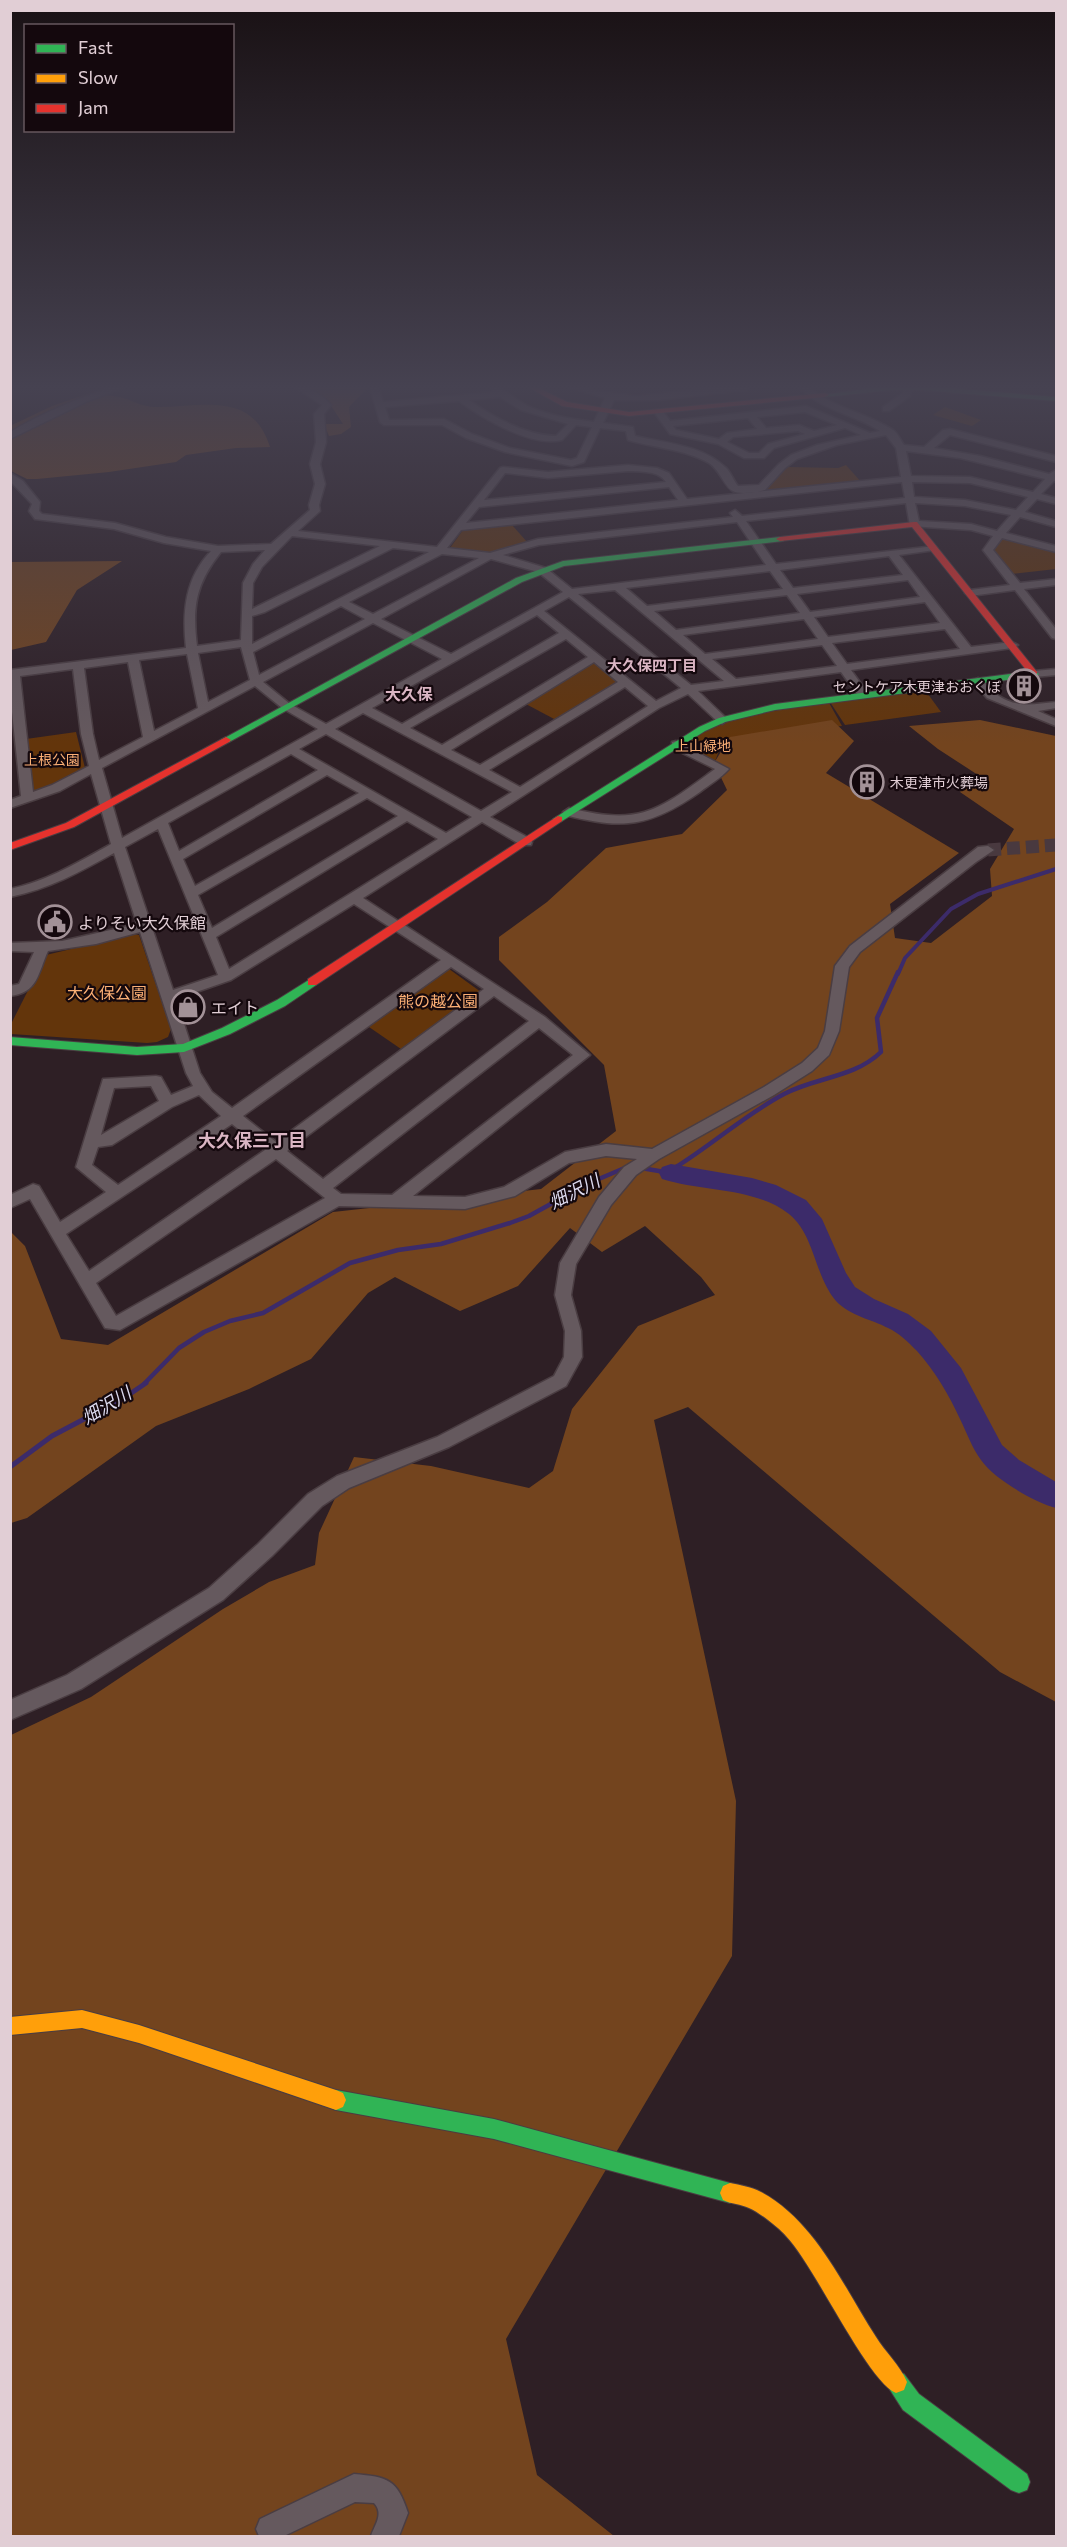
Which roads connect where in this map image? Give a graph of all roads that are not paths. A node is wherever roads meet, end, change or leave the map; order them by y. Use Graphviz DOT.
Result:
graph roads {
  1 [pos="36,506"];
  2 [pos="314,506"];
  3 [pos="475,506"];
  4 [pos="667,506"];
  5 [pos="730,506"];
  6 [pos="859,506"];
  7 [pos="910,506"];
  8 [pos="983,506"];
  9 [pos="1027,506"];
  10 [pos="609,512"];
  11 [pos="1020,514"];
  12 [pos="740,520"];
  13 [pos="1056,524"];
  14 [pos="914,525"];
  15 [pos="458,527"];
  16 [pos="289,533"];
  17 [pos="620,533"];
  18 [pos="1000,533"];
  19 [pos="756,542"];
  20 [pos="391,545"];
  21 [pos="274,547"];
  22 [pos="931,548"];
  23 [pos="218,549"];
  24 [pos="1056,549"];
  25 [pos="439,550"];
  26 [pos="892,553"];
  27 [pos="490,556"];
  28 [pos="774,567"];
  29 [pos="542,570"];
  30 [pos="910,577"];
  31 [pos="1056,582"];
  32 [pos="617,586"];
  33 [pos="1016,587"];
  34 [pos="790,591"];
  35 [pos="570,592"];
  36 [pos="970,593"];
  37 [pos="927,599"];
  38 [pos="340,602"];
  39 [pos="645,609"];
  40 [pos="537,610"];
  41 [pos="246,614"];
  42 [pos="807,615"];
  43 [pos="375,620"];
  44 [pos="947,625"];
  45 [pos="675,633"];
  46 [pos="566,634"];
  47 [pos="1056,636"];
  48 [pos="412,639"];
  49 [pos="824,641"];
  50 [pos="1012,645"];
  51 [pos="247,647"];
  52 [pos="190,650"];
  53 [pos="968,651"];
  54 [pos="595,657"];
  55 [pos="704,657"];
  56 [pos="134,658"];
  57 [pos="452,659"];
  58 [pos="78,665"];
  59 [pos="843,668"];
  60 [pos="1056,672"];
  61 [pos="12,674"];
  62 [pos="1034,674"];
  63 [pos="978,681"];
  64 [pos="256,682"];
  65 [pos="626,682"];
  66 [pos="734,682"];
  67 [pos="689,689"];
  68 [pos="863,695"];
  69 [pos="1056,705"];
  70 [pos="286,706"];
  71 [pos="655,706"];
  72 [pos="363,708"];
  73 [pos="204,710"];
  74 [pos="1024,710"];
  75 [pos="722,720"];
  76 [pos="1056,723"];
  77 [pos="328,728"];
  78 [pos="401,729"];
  79 [pos="149,738"];
  80 [pos="676,745"];
  81 [pos="291,749"];
  82 [pos="442,750"];
  83 [pos="95,767"];
  84 [pos="327,770"];
  85 [pos="480,770"];
  86 [pos="520,792"];
  87 [pos="366,794"];
  88 [pos="28,799"];
  89 [pos="10,804"];
  90 [pos="105,806"];
  91 [pos="569,812"];
  92 [pos="406,816"];
  93 [pos="482,817"];
  94 [pos="161,822"];
  95 [pos="447,839"];
  96 [pos="526,842"];
  97 [pos="119,846"];
  98 [pos="10,847"];
  99 [pos="988,850"];
  100 [pos="176,858"];
  101 [pos="10,893"];
  102 [pos="191,894"];
  103 [pos="354,898"];
  104 [pos="146,926"];
  105 [pos="398,926"];
  106 [pos="208,936"];
  107 [pos="10,947"];
  108 [pos="42,948"];
  109 [pos="452,960"];
  110 [pos="226,977"];
  111 [pos="494,989"];
  112 [pos="10,991"];
  113 [pos="170,996"];
  114 [pos="540,1020"];
  115 [pos="10,1041"];
  116 [pos="184,1048"];
  117 [pos="202,1088"];
  118 [pos="167,1102"];
  119 [pos="232,1116"];
  120 [pos="91,1141"];
  121 [pos="274,1152"];
  122 [pos="654,1155"];
  123 [pos="322,1188"];
  124 [pos="118,1192"];
  125 [pos="338,1200"];
  126 [pos="398,1200"];
  127 [pos="10,1202"];
  128 [pos="57,1232"];
  129 [pos="87,1281"];
  130 [pos="10,1710"];
  131 [pos="10,2026"];
  132 [pos="1019,2482"];
  133 [pos="270,2529"];
  134 [pos="385,2536"];
  1 -- 23 [label="street"];
  2 -- 16 [label="street"];
  3 -- 15 [label="street"];
  4 -- 10 [label="street"];
  5 -- 12 [label="street"];
  6 -- 12 [label="street"];
  7 -- 14 [label="street"];
  8 -- 11 [label="street"];
  9 -- 11 [label="street"];
  10 -- 15 [label="street"];
  10 -- 17 [label="street"];
  11 -- 13 [label="street"];
  11 -- 18 [label="street"];
  12 -- 17 [label="street"];
  12 -- 19 [label="street"];
  14 -- 18 [label="street"];
  14 -- 19 [label="street"];
  14 -- 22 [label="street"];
  15 -- 25 [label="street"];
  16 -- 20 [label="street"];
  16 -- 21 [label="street"];
  17 -- 27 [label="street"];
  18 -- 24 [label="street"];
  18 -- 33 [label="street"];
  19 -- 28 [label="street"];
  19 -- 29 [label="street"];
  20 -- 25 [label="street"];
  20 -- 41 [label="street"];
  21 -- 23 [label="street"];
  21 -- 41 [label="street"];
  22 -- 26 [label="street"];
  22 -- 36 [label="street"];
  23 -- 52 [label="street"];
  25 -- 27 [label="street"];
  25 -- 38 [label="street"];
  26 -- 28 [label="street"];
  26 -- 30 [label="street"];
  27 -- 29 [label="street"];
  27 -- 43 [label="street"];
  28 -- 32 [label="street"];
  28 -- 34 [label="street"];
  29 -- 35 [label="street"];
  29 -- 48 [label="street"];
  30 -- 34 [label="street"];
  30 -- 37 [label="street"];
  31 -- 33 [label="street"];
  32 -- 35 [label="street"];
  32 -- 39 [label="street"];
  33 -- 36 [label="street"];
  33 -- 47 [label="street"];
  34 -- 39 [label="street"];
  34 -- 42 [label="street"];
  35 -- 40 [label="street"];
  35 -- 67 [label="street"];
  36 -- 50 [label="street"];
  37 -- 42 [label="street"];
  37 -- 44 [label="street"];
  38 -- 43 [label="street"];
  38 -- 51 [label="street"];
  39 -- 45 [label="street"];
  40 -- 46 [label="street"];
  40 -- 57 [label="street"];
  41 -- 51 [label="street"];
  42 -- 45 [label="street"];
  42 -- 49 [label="street"];
  43 -- 48 [label="street"];
  43 -- 64 [label="street"];
  44 -- 49 [label="street"];
  44 -- 53 [label="street"];
  45 -- 55 [label="street"];
  46 -- 54 [label="street"];
  46 -- 78 [label="street"];
  48 -- 57 [label="street"];
  48 -- 70 [label="street"];
  49 -- 55 [label="street"];
  49 -- 59 [label="street"];
  50 -- 53 [label="street"];
  50 -- 62 [label="street"];
  51 -- 52 [label="street"];
  51 -- 64 [label="street"];
  52 -- 56 [label="street"];
  52 -- 73 [label="street"];
  53 -- 59 [label="street"];
  54 -- 65 [label="street"];
  54 -- 82 [label="street"];
  55 -- 66 [label="street"];
  56 -- 58 [label="street"];
  56 -- 79 [label="street"];
  57 -- 72 [label="street"];
  58 -- 61 [label="street"];
  58 -- 83 [label="street"];
  59 -- 66 [label="street"];
  59 -- 68 [label="street"];
  60 -- 62 [label="street"];
  61 -- 88 [label="street"];
  62 -- 63 [label="street"];
  63 -- 68 [label="street"];
  63 -- 74 [label="street"];
  64 -- 70 [label="street"];
  64 -- 73 [label="street"];
  65 -- 71 [label="street"];
  65 -- 85 [label="street"];
  66 -- 67 [label="street"];
  67 -- 71 [label="street"];
  67 -- 75 [label="street"];
  68 -- 75 [label="street"];
  69 -- 74 [label="street"];
  70 -- 77 [label="street"];
  70 -- 90 [label="street"];
  71 -- 86 [label="street"];
  72 -- 77 [label="street"];
  72 -- 78 [label="street"];
  73 -- 79 [label="street"];
  74 -- 76 [label="street"];
  75 -- 80 [label="street"];
  77 -- 81 [label="street"];
  77 -- 93 [label="street"];
  78 -- 82 [label="street"];
  79 -- 83 [label="street"];
  80 -- 91 [label="street"];
  80 -- 91 [label="street"];
  81 -- 84 [label="street"];
  81 -- 94 [label="street"];
  82 -- 85 [label="street"];
  83 -- 88 [label="street"];
  83 -- 90 [label="street"];
  84 -- 87 [label="street"];
  84 -- 100 [label="street"];
  85 -- 86 [label="street"];
  86 -- 93 [label="street"];
  87 -- 92 [label="street"];
  87 -- 102 [label="street"];
  88 -- 89 [label="street"];
  90 -- 97 [label="street"];
  90 -- 98 [label="street"];
  91 -- 96 [label="street"];
  92 -- 95 [label="street"];
  92 -- 106 [label="street"];
  93 -- 95 [label="street"];
  93 -- 96 [label="street"];
  94 -- 97 [label="street"];
  94 -- 100 [label="street"];
  95 -- 103 [label="street"];
  96 -- 105 [label="street"];
  97 -- 101 [label="street"];
  97 -- 104 [label="street"];
  99 -- 122 [label="street"];
  100 -- 102 [label="street"];
  102 -- 106 [label="street"];
  103 -- 105 [label="street"];
  103 -- 110 [label="street"];
  104 -- 108 [label="street"];
  104 -- 113 [label="street"];
  105 -- 109 [label="street"];
  105 -- 116 [label="street"];
  106 -- 110 [label="street"];
  107 -- 108 [label="street"];
  108 -- 112 [label="street"];
  109 -- 111 [label="street"];
  109 -- 119 [label="street"];
  110 -- 113 [label="street"];
  111 -- 114 [label="street"];
  111 -- 121 [label="street"];
  113 -- 116 [label="street"];
  114 -- 123 [label="street"];
  114 -- 126 [label="street"];
  115 -- 116 [label="street"];
  116 -- 117 [label="street"];
  117 -- 118 [label="street"];
  117 -- 119 [label="street"];
  118 -- 120 [label="street"];
  118 -- 120 [label="street"];
  119 -- 121 [label="street"];
  119 -- 124 [label="street"];
  120 -- 124 [label="street"];
  121 -- 123 [label="street"];
  121 -- 129 [label="street"];
  122 -- 126 [label="street"];
  122 -- 130 [label="street"];
  123 -- 125 [label="street"];
  124 -- 128 [label="street"];
  125 -- 126 [label="street"];
  125 -- 129 [label="street"];
  127 -- 128 [label="street"];
  128 -- 129 [label="street"];
  131 -- 132 [label="street"];
  133 -- 134 [label="street"];
}
